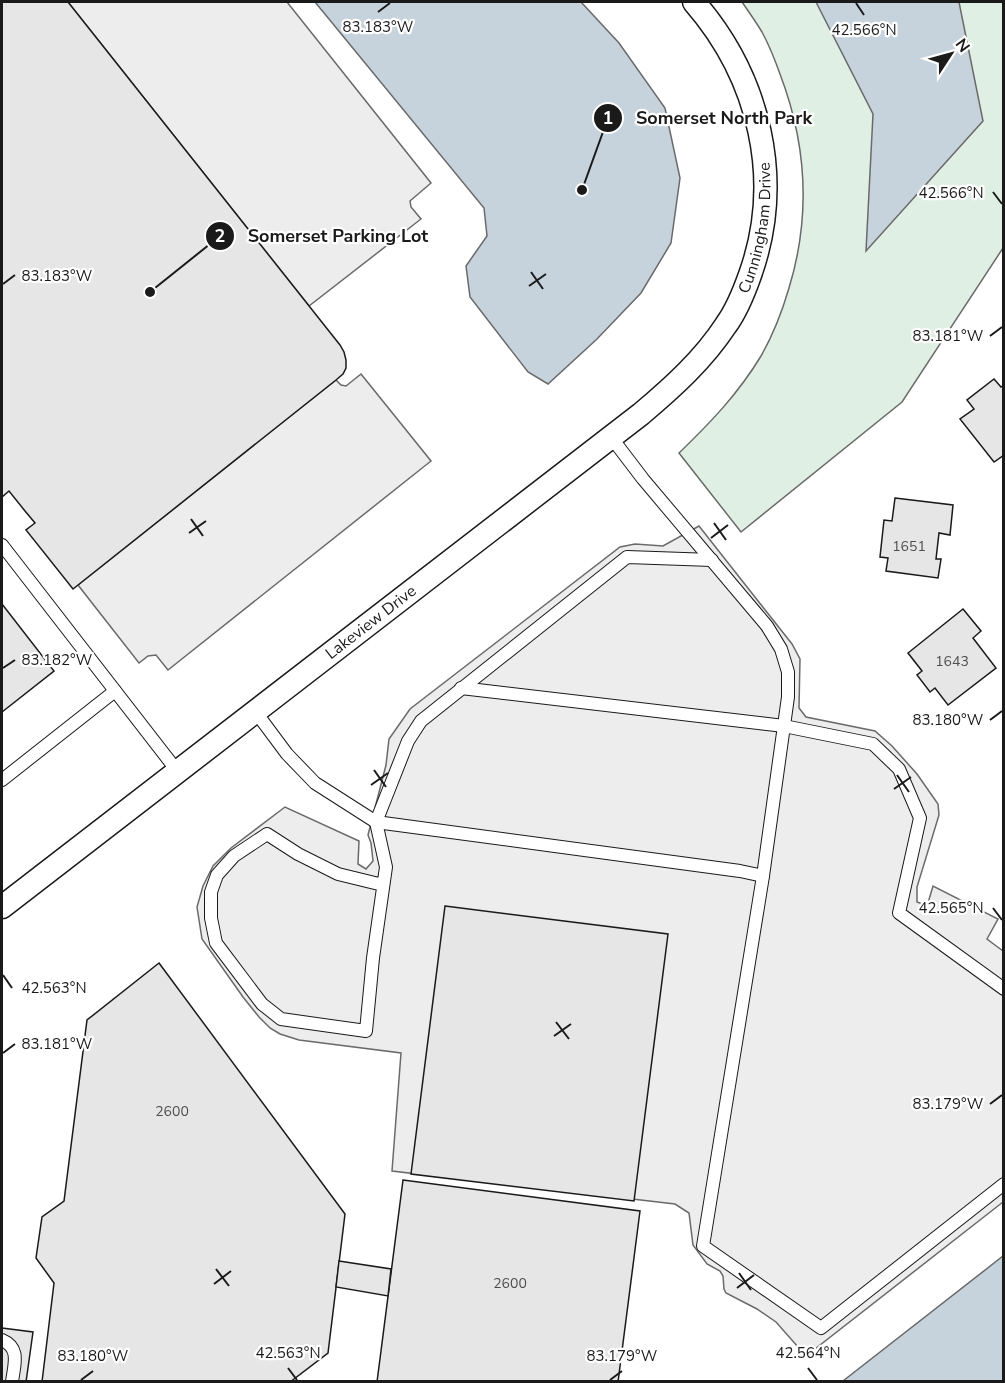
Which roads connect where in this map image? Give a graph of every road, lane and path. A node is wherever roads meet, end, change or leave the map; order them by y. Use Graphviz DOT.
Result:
graph roads {
  1 [pos="694,2"];
  2 [pos="728,323"];
  3 [pos="611,438"];
  4 [pos="2,545"];
  5 [pos="712,560"];
  6 [pos="461,688"];
  7 [pos="115,691"];
  8 [pos="255,711"];
  9 [pos="784,726"];
  10 [pos="178,772"];
  11 [pos="2,780"];
  12 [pos="376,822"];
  13 [pos="763,876"];
  14 [pos="383,885"];
  15 [pos="2,907"];
  16 [pos="1004,989"];
  17 [pos="1004,1184"];
  18 [pos="2,1340"];
  19 [pos="12,1382"];
  1 -- 2 [label="street, Cunningham Drive"];
  2 -- 3 [label="street, Lakeview Drive"];
  3 -- 5 [label="lane"];
  3 -- 8 [label="street, Lakeview Drive"];
  4 -- 7 [label="lane"];
  5 -- 6 [label="lane"];
  5 -- 9 [label="lane"];
  6 -- 9 [label="lane"];
  6 -- 12 [label="lane"];
  7 -- 10 [label="lane"];
  7 -- 11 [label="lane"];
  8 -- 10 [label="street, Lakeview Drive"];
  8 -- 12 [label="lane"];
  9 -- 13 [label="lane"];
  9 -- 16 [label="lane"];
  10 -- 15 [label="street, Lakeview Drive"];
  12 -- 13 [label="lane"];
  12 -- 14 [label="lane"];
  13 -- 17 [label="lane"];
  14 -- 14 [label="lane"];
  18 -- 19 [label="lane"];
}
